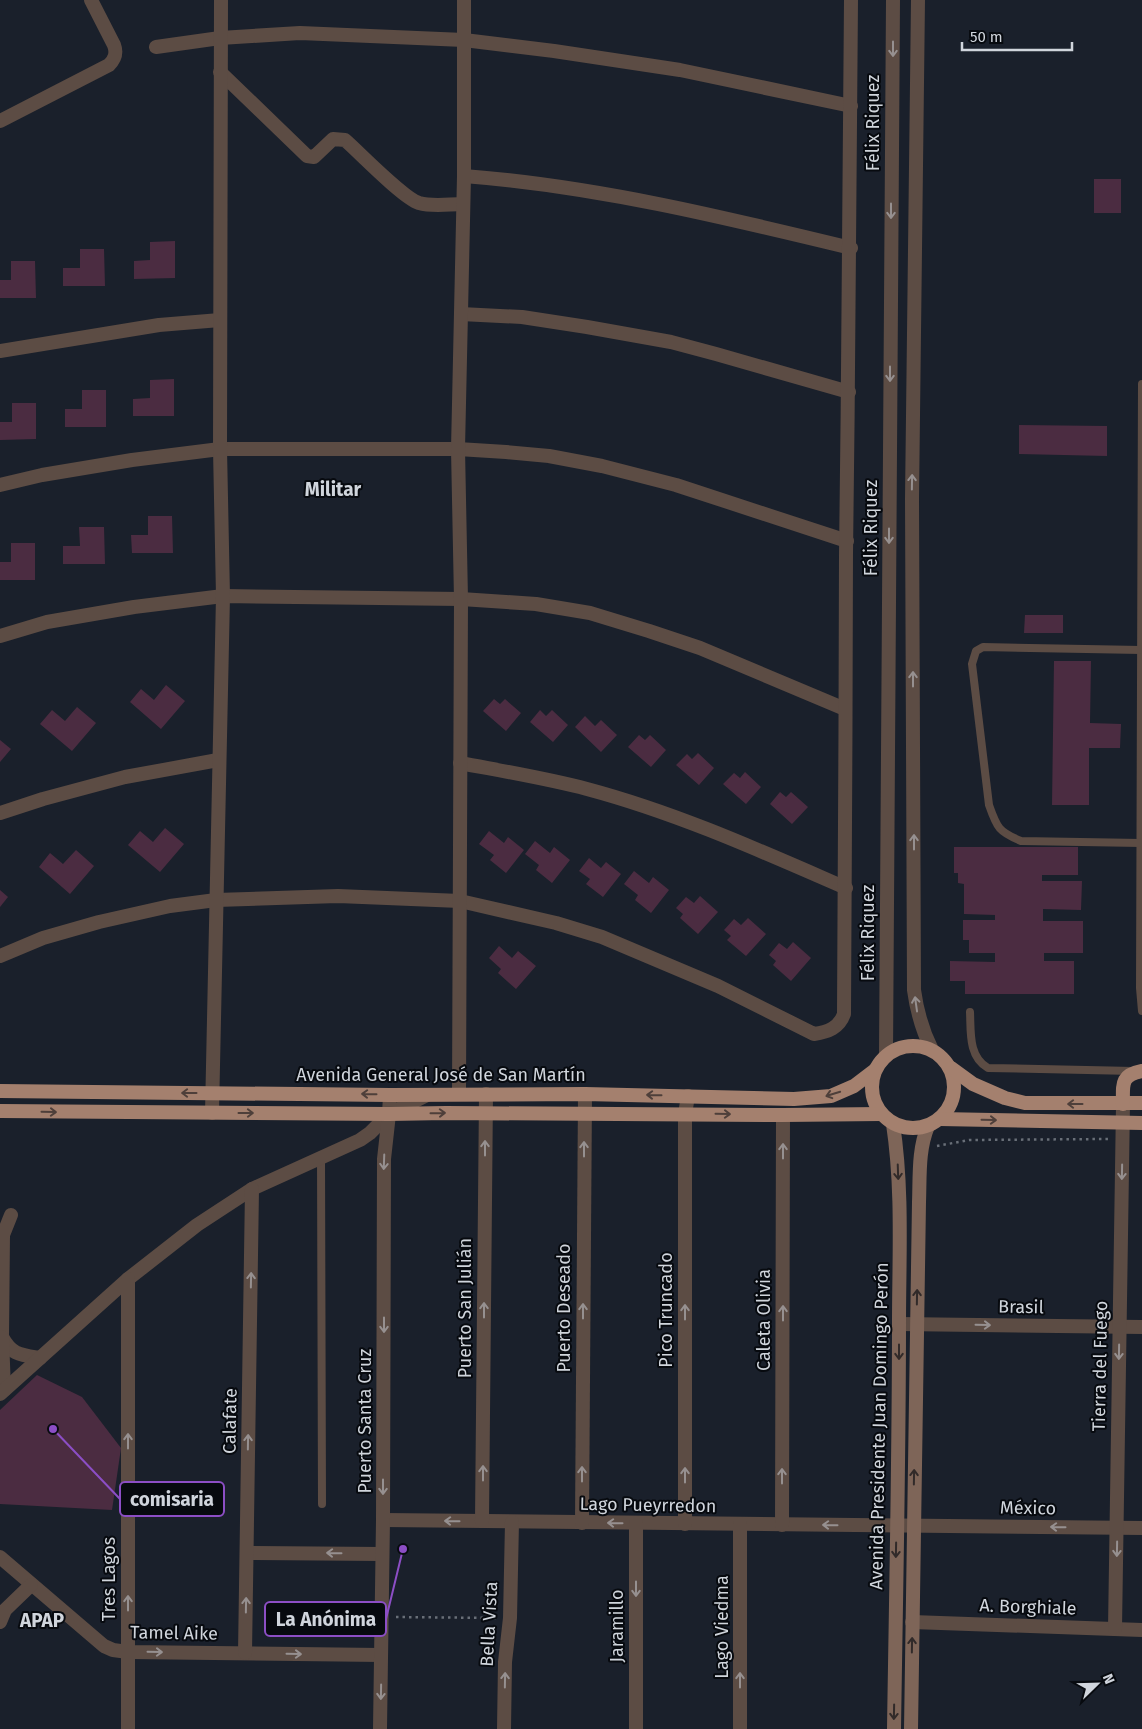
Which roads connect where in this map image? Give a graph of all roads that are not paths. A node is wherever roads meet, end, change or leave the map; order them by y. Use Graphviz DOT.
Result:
graph roads {
  1 [pos="91,0"];
  2 [pos="220,0"];
  3 [pos="464,0"];
  4 [pos="851,0"];
  5 [pos="893,0"];
  6 [pos="918,0"];
  7 [pos="220,38"];
  8 [pos="464,40"];
  9 [pos="156,47"];
  10 [pos="220,72"];
  11 [pos="851,106"];
  12 [pos="0,121"];
  13 [pos="464,176"];
  14 [pos="463,204"];
  15 [pos="851,248"];
  16 [pos="461,314"];
  17 [pos="220,320"];
  18 [pos="0,351"];
  19 [pos="1142,384"];
  20 [pos="849,392"];
  21 [pos="1142,410"];
  22 [pos="458,449"];
  23 [pos="220,450"];
  24 [pos="0,485"];
  25 [pos="846,541"];
  26 [pos="222,596"];
  27 [pos="461,599"];
  28 [pos="0,636"];
  29 [pos="1141,650"];
  30 [pos="845,709"];
  31 [pos="218,760"];
  32 [pos="460,763"];
  33 [pos="0,814"];
  34 [pos="1141,843"];
  35 [pos="846,888"];
  36 [pos="1142,888"];
  37 [pos="216,900"];
  38 [pos="460,901"];
  39 [pos="0,956"];
  40 [pos="970,1012"];
  41 [pos="1142,1012"];
  42 [pos="932,1050"];
  43 [pos="886,1055"];
  44 [pos="950,1068"];
  45 [pos="875,1070"];
  46 [pos="1142,1071"];
  47 [pos="1119,1076"];
  48 [pos="0,1091"];
  49 [pos="212,1093"];
  50 [pos="459,1094"];
  51 [pos="486,1094"];
  52 [pos="585,1094"];
  53 [pos="390,1095"];
  54 [pos="427,1095"];
  55 [pos="688,1096"];
  56 [pos="1123,1104"];
  57 [pos="1142,1104"];
  58 [pos="0,1112"];
  59 [pos="212,1113"];
  60 [pos="485,1113"];
  61 [pos="389,1114"];
  62 [pos="584,1114"];
  63 [pos="685,1114"];
  64 [pos="881,1114"];
  65 [pos="783,1115"];
  66 [pos="934,1123"];
  67 [pos="1123,1123"];
  68 [pos="1142,1123"];
  69 [pos="893,1124"];
  70 [pos="321,1157"];
  71 [pos="252,1189"];
  72 [pos="10,1215"];
  73 [pos="128,1279"];
  74 [pos="899,1324"];
  75 [pos="917,1324"];
  76 [pos="1119,1327"];
  77 [pos="1142,1327"];
  78 [pos="2,1336"];
  79 [pos="40,1358"];
  80 [pos="2,1392"];
  81 [pos="322,1504"];
  82 [pos="383,1520"];
  83 [pos="482,1522"];
  84 [pos="512,1522"];
  85 [pos="582,1523"];
  86 [pos="636,1523"];
  87 [pos="685,1524"];
  88 [pos="740,1524"];
  89 [pos="782,1525"];
  90 [pos="896,1526"];
  91 [pos="914,1526"];
  92 [pos="1117,1528"];
  93 [pos="1142,1528"];
  94 [pos="246,1553"];
  95 [pos="382,1554"];
  96 [pos="0,1557"];
  97 [pos="31,1585"];
  98 [pos="0,1622"];
  99 [pos="912,1622"];
  100 [pos="1115,1630"];
  101 [pos="1142,1630"];
  102 [pos="128,1652"];
  103 [pos="245,1653"];
  104 [pos="381,1655"];
  105 [pos="128,1729"];
  106 [pos="380,1729"];
  107 [pos="504,1729"];
  108 [pos="636,1729"];
  109 [pos="740,1729"];
  110 [pos="894,1729"];
  111 [pos="911,1729"];
  1 -- 12 [label="street"];
  2 -- 7 [label="street"];
  3 -- 8 [label="street"];
  4 -- 11 [label="street"];
  5 -- 43 [label="street, Félix Riquez, one-way"];
  42 -- 6 [label="street, one-way"];
  7 -- 8 [label="street"];
  7 -- 9 [label="street"];
  7 -- 10 [label="street"];
  8 -- 11 [label="street"];
  8 -- 13 [label="street"];
  10 -- 14 [label="street"];
  10 -- 17 [label="street"];
  11 -- 15 [label="street"];
  13 -- 14 [label="street"];
  13 -- 15 [label="street"];
  14 -- 16 [label="street"];
  15 -- 20 [label="street"];
  16 -- 20 [label="street"];
  16 -- 22 [label="street"];
  17 -- 18 [label="street"];
  17 -- 23 [label="street"];
  19 -- 21 [label="lane"];
  20 -- 25 [label="street"];
  21 -- 29 [label="lane"];
  22 -- 23 [label="street"];
  22 -- 25 [label="street"];
  22 -- 27 [label="street"];
  23 -- 24 [label="street"];
  23 -- 26 [label="street"];
  25 -- 30 [label="street"];
  26 -- 27 [label="street"];
  26 -- 28 [label="street"];
  26 -- 31 [label="street"];
  27 -- 30 [label="street"];
  27 -- 32 [label="street"];
  29 -- 34 [label="lane"];
  29 -- 34 [label="lane"];
  30 -- 35 [label="street"];
  31 -- 33 [label="street"];
  31 -- 37 [label="street"];
  32 -- 35 [label="street"];
  32 -- 38 [label="street"];
  34 -- 36 [label="lane"];
  35 -- 38 [label="street"];
  36 -- 41 [label="lane"];
  37 -- 38 [label="street"];
  37 -- 39 [label="street"];
  37 -- 49 [label="street"];
  38 -- 50 [label="street"];
  40 -- 47 [label="lane"];
  42 -- 43 [label="highway"];
  42 -- 44 [label="highway"];
  43 -- 45 [label="highway, Avenida General José de San Martín"];
  56 -- 44 [label="highway, one-way"];
  44 -- 66 [label="highway"];
  45 -- 55 [label="highway, Avenida General José de San Martín, one-way"];
  45 -- 64 [label="highway"];
  46 -- 47 [label="highway"];
  47 -- 56 [label="highway"];
  49 -- 48 [label="highway, Avenida General José de San Martín, one-way"];
  53 -- 49 [label="highway, Avenida General José de San Martín, one-way"];
  49 -- 59 [label="street"];
  50 -- 51 [label="highway, Avenida General José de San Martín"];
  50 -- 54 [label="highway, Avenida General José de San Martín"];
  51 -- 52 [label="highway, Avenida General José de San Martín"];
  51 -- 60 [label="street, Puerto San Julián"];
  55 -- 52 [label="highway, Avenida General José de San Martín, one-way"];
  52 -- 62 [label="street, Puerto Deseado"];
  53 -- 54 [label="highway, Avenida General José de San Martín"];
  53 -- 61 [label="street, Puerto Santa Cruz"];
  54 -- 61 [label="street"];
  55 -- 63 [label="street, Pico Truncado"];
  56 -- 57 [label="highway"];
  56 -- 67 [label="street, Tierra del Fuego"];
  58 -- 59 [label="highway, one-way"];
  59 -- 61 [label="highway, one-way"];
  61 -- 60 [label="highway, one-way"];
  60 -- 62 [label="highway"];
  83 -- 60 [label="street, Puerto San Julián, one-way"];
  61 -- 70 [label="street"];
  61 -- 82 [label="street, Puerto Santa Cruz, one-way"];
  62 -- 63 [label="highway"];
  85 -- 62 [label="street, Puerto Deseado, one-way"];
  63 -- 65 [label="highway, one-way"];
  87 -- 63 [label="street, Pico Truncado, one-way"];
  64 -- 65 [label="highway"];
  64 -- 69 [label="highway"];
  89 -- 65 [label="street, Caleta Olivia, one-way"];
  66 -- 67 [label="highway, one-way"];
  66 -- 69 [label="highway"];
  75 -- 66 [label="main road, Avenida Presidente Juan Domingo Perón, one-way"];
  67 -- 68 [label="highway"];
  67 -- 76 [label="street, Tierra del Fuego, one-way"];
  69 -- 74 [label="main road, Avenida Presidente Juan Domingo Perón, one-way"];
  70 -- 71 [label="street"];
  70 -- 81 [label="lane"];
  71 -- 73 [label="street"];
  94 -- 71 [label="street, Calafate, one-way"];
  72 -- 78 [label="street"];
  73 -- 79 [label="street"];
  102 -- 73 [label="street, Tres Lagos, one-way"];
  74 -- 75 [label="street, Brasil"];
  74 -- 90 [label="main road, Avenida Presidente Juan Domingo Perón, one-way"];
  75 -- 76 [label="street, Brasil, one-way"];
  91 -- 75 [label="main road, Avenida Presidente Juan Domingo Perón, one-way"];
  76 -- 77 [label="street, Brasil"];
  76 -- 92 [label="street, Tierra del Fuego, one-way"];
  78 -- 79 [label="street"];
  78 -- 80 [label="street"];
  79 -- 80 [label="street"];
  83 -- 82 [label="street, Lago Pueyrredon, one-way"];
  82 -- 95 [label="street, Puerto Santa Cruz"];
  83 -- 84 [label="street, Lago Pueyrredon"];
  84 -- 85 [label="street, Lago Pueyrredon"];
  107 -- 84 [label="street, Bella Vista, one-way"];
  86 -- 85 [label="street, Lago Pueyrredon, one-way"];
  86 -- 87 [label="street, Lago Pueyrredon"];
  86 -- 108 [label="street, Jaramillo, one-way"];
  87 -- 88 [label="street, Lago Pueyrredon"];
  88 -- 89 [label="street, Lago Pueyrredon"];
  109 -- 88 [label="street, Lago Viedma, one-way"];
  90 -- 89 [label="street, Lago Pueyrredon, one-way"];
  90 -- 91 [label="street, Lago Pueyrredon"];
  90 -- 110 [label="main road, Avenida Presidente Juan Domingo Perón, one-way"];
  92 -- 91 [label="street, México, one-way"];
  91 -- 99 [label="main road, Avenida Presidente Juan Domingo Perón"];
  92 -- 93 [label="street, México"];
  92 -- 100 [label="street, Tierra del Fuego, one-way"];
  95 -- 94 [label="street, one-way"];
  103 -- 94 [label="street, Calafate, one-way"];
  95 -- 104 [label="street, Puerto Santa Cruz"];
  96 -- 97 [label="street, Tamel Aike"];
  97 -- 98 [label="street"];
  97 -- 102 [label="street, Tamel Aike"];
  99 -- 100 [label="street, A. Borghiale"];
  111 -- 99 [label="main road, Avenida Presidente Juan Domingo Perón, one-way"];
  100 -- 101 [label="street, A. Borghiale"];
  102 -- 103 [label="street, Tamel Aike, one-way"];
  102 -- 105 [label="street, Tres Lagos"];
  103 -- 104 [label="street, Tamel Aike, one-way"];
  104 -- 106 [label="street, Puerto Santa Cruz, one-way"];
}
